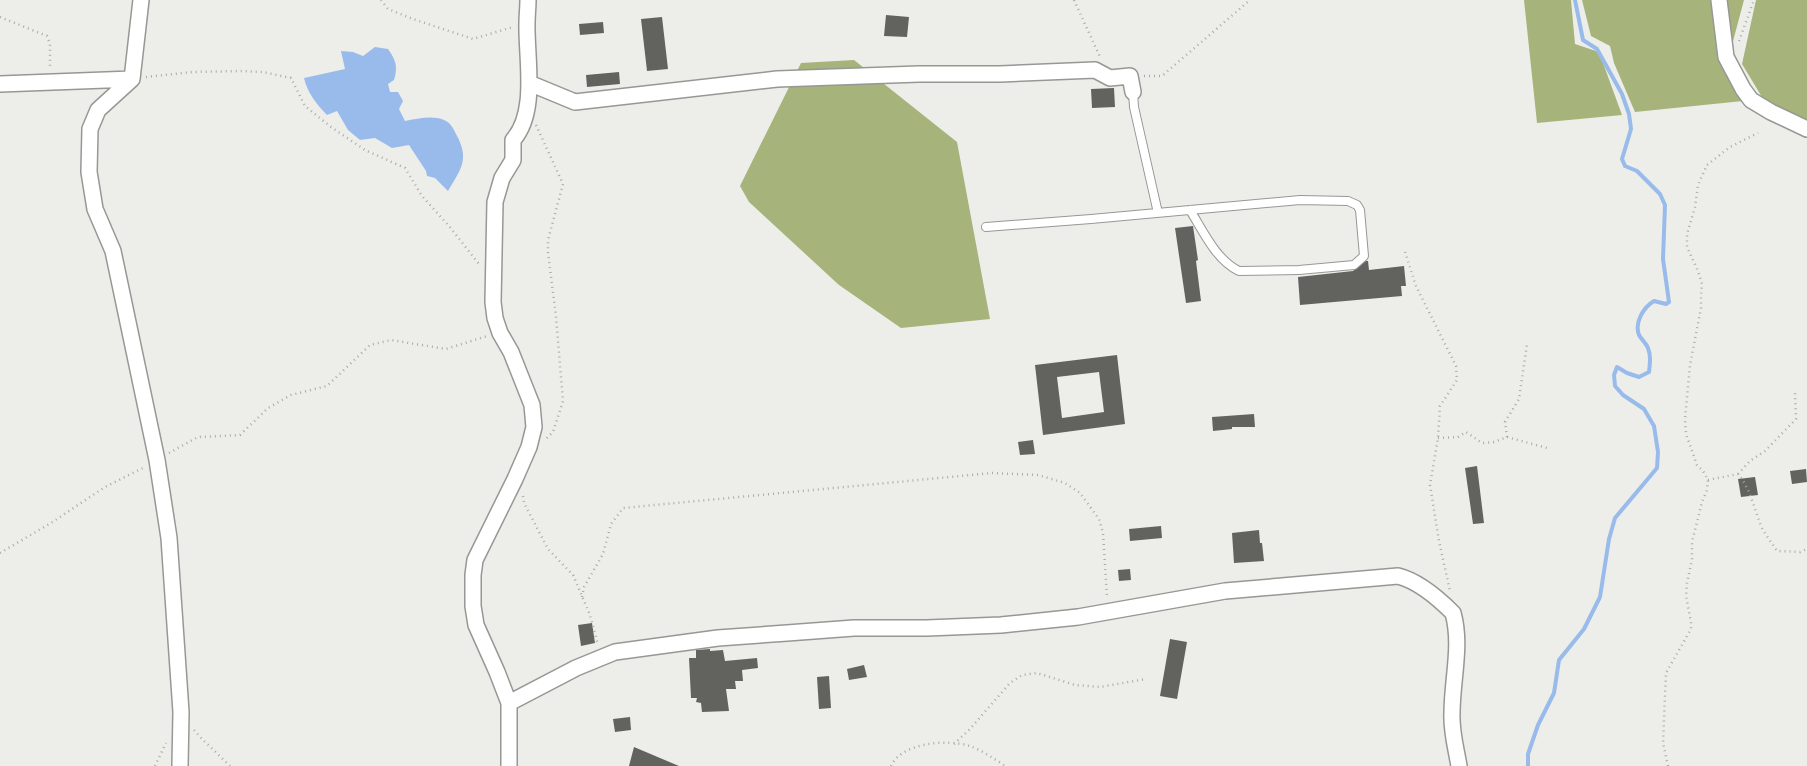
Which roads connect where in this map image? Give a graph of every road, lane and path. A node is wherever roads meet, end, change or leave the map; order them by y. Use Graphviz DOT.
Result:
graph roads {
  1 [pos="141,0"];
  2 [pos="381,0"];
  3 [pos="528,0"];
  4 [pos="1074,0"];
  5 [pos="1250,0"];
  6 [pos="1719,0"];
  7 [pos="1754,0"];
  8 [pos="0,17"];
  9 [pos="527,24"];
  10 [pos="1730,66"];
  11 [pos="1130,76"];
  12 [pos="1110,78"];
  13 [pos="132,79"];
  14 [pos="50,83"];
  15 [pos="529,83"];
  16 [pos="0,84"];
  17 [pos="1133,92"];
  18 [pos="528,104"];
  19 [pos="1807,129"];
  20 [pos="1758,133"];
  21 [pos="1190,210"];
  22 [pos="1158,213"];
  23 [pos="986,227"];
  24 [pos="1405,252"];
  25 [pos="493,281"];
  26 [pos="500,333"];
  27 [pos="1527,344"];
  28 [pos="1795,393"];
  29 [pos="1507,437"];
  30 [pos="1438,438"];
  31 [pos="540,445"];
  32 [pos="1547,448"];
  33 [pos="157,460"];
  34 [pos="518,472"];
  35 [pos="1738,474"];
  36 [pos="1708,480"];
  37 [pos="1807,548"];
  38 [pos="0,553"];
  39 [pos="582,597"];
  40 [pos="1108,611"];
  41 [pos="1453,613"];
  42 [pos="615,652"];
  43 [pos="1146,679"];
  44 [pos="509,703"];
  45 [pos="181,712"];
  46 [pos="954,744"];
  47 [pos="180,766"];
  48 [pos="230,766"];
  49 [pos="508,766"];
  50 [pos="891,766"];
  51 [pos="1004,766"];
  52 [pos="1459,766"];
  53 [pos="1668,766"];
  1 -- 13 [label="street"];
  2 -- 9 [label="path"];
  3 -- 9 [label="street"];
  4 -- 12 [label="path"];
  5 -- 11 [label="path"];
  6 -- 10 [label="street"];
  7 -- 10 [label="path"];
  8 -- 14 [label="path"];
  9 -- 15 [label="street"];
  10 -- 19 [label="street"];
  11 -- 12 [label="street"];
  11 -- 17 [label="street"];
  12 -- 15 [label="street"];
  13 -- 14 [label="street"];
  13 -- 25 [label="path"];
  13 -- 33 [label="street"];
  14 -- 16 [label="street"];
  15 -- 18 [label="street"];
  17 -- 22 [label="lane"];
  18 -- 25 [label="street"];
  18 -- 31 [label="path"];
  20 -- 36 [label="path"];
  21 -- 21 [label="lane"];
  21 -- 22 [label="lane"];
  22 -- 23 [label="lane"];
  24 -- 30 [label="path"];
  25 -- 26 [label="street"];
  26 -- 33 [label="path"];
  26 -- 34 [label="street"];
  27 -- 29 [label="path"];
  28 -- 35 [label="path"];
  29 -- 30 [label="path"];
  29 -- 32 [label="path"];
  30 -- 41 [label="path"];
  33 -- 38 [label="path"];
  33 -- 45 [label="street"];
  34 -- 39 [label="path"];
  34 -- 44 [label="street"];
  35 -- 36 [label="path"];
  35 -- 37 [label="path"];
  36 -- 53 [label="path"];
  39 -- 40 [label="path"];
  39 -- 42 [label="path"];
  40 -- 41 [label="street"];
  40 -- 42 [label="street"];
  41 -- 52 [label="street"];
  42 -- 44 [label="street"];
  43 -- 46 [label="path"];
  44 -- 49 [label="street"];
  45 -- 47 [label="street"];
  45 -- 48 [label="path"];
  46 -- 50 [label="path"];
  46 -- 51 [label="path"];
}
